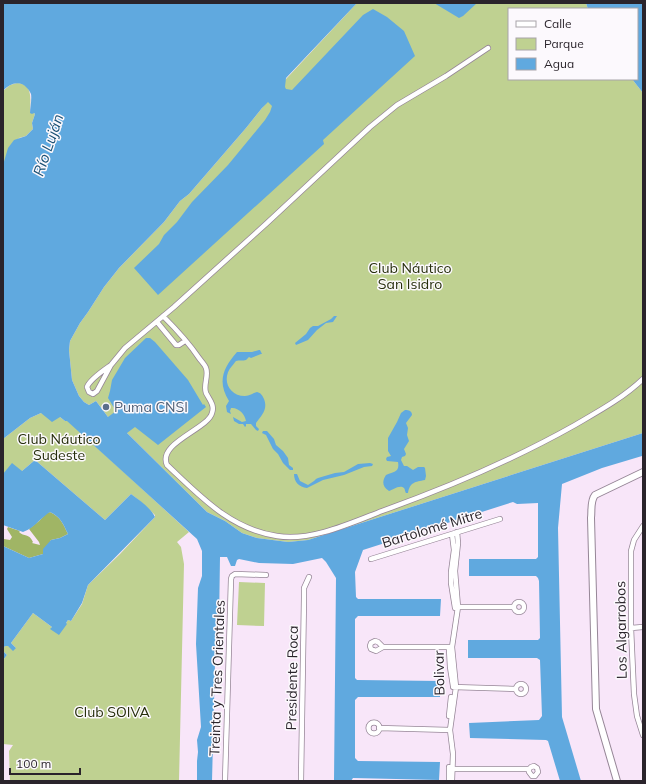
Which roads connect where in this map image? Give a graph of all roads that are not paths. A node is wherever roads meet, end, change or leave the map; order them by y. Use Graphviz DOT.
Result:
graph roads {
  1 [pos="488,48"];
  2 [pos="163,316"];
  3 [pos="157,322"];
  4 [pos="185,341"];
  5 [pos="111,365"];
  6 [pos="643,379"];
  7 [pos="643,472"];
  8 [pos="500,519"];
  9 [pos="643,526"];
  10 [pos="454,533"];
  11 [pos="371,559"];
  12 [pos="266,575"];
  13 [pos="310,577"];
  14 [pos="456,607"];
  15 [pos="514,607"];
  16 [pos="643,627"];
  17 [pos="631,628"];
  18 [pos="380,646"];
  19 [pos="451,647"];
  20 [pos="454,687"];
  21 [pos="516,689"];
  22 [pos="379,728"];
  23 [pos="449,730"];
  24 [pos="643,735"];
  25 [pos="451,769"];
  26 [pos="529,769"];
  27 [pos="225,781"];
  28 [pos="301,781"];
  29 [pos="449,781"];
  30 [pos="452,781"];
  31 [pos="617,781"];
  1 -- 2 [label="street"];
  2 -- 3 [label="street"];
  2 -- 4 [label="street"];
  3 -- 4 [label="street"];
  3 -- 5 [label="street"];
  4 -- 6 [label="street"];
  5 -- 5 [label="street"];
  7 -- 31 [label="street"];
  8 -- 10 [label="street, Bartolomé Mitre"];
  9 -- 17 [label="street, Los Algarrobos"];
  10 -- 11 [label="street, Bartolomé Mitre"];
  10 -- 14 [label="street, Bolivar"];
  12 -- 27 [label="street, Treinta y Tres Orientales"];
  13 -- 28 [label="street, Presidente Roca"];
  14 -- 15 [label="street"];
  14 -- 19 [label="street, Bolivar"];
  16 -- 17 [label="street"];
  17 -- 24 [label="street, Los Algarrobos"];
  18 -- 19 [label="street"];
  19 -- 20 [label="street, Bolivar"];
  20 -- 21 [label="street"];
  20 -- 23 [label="street, Bolivar"];
  22 -- 23 [label="street"];
  23 -- 25 [label="street, Bolivar"];
  25 -- 26 [label="street"];
  25 -- 29 [label="street, Bolivar"];
  25 -- 30 [label="street, Bolivar"];
}
